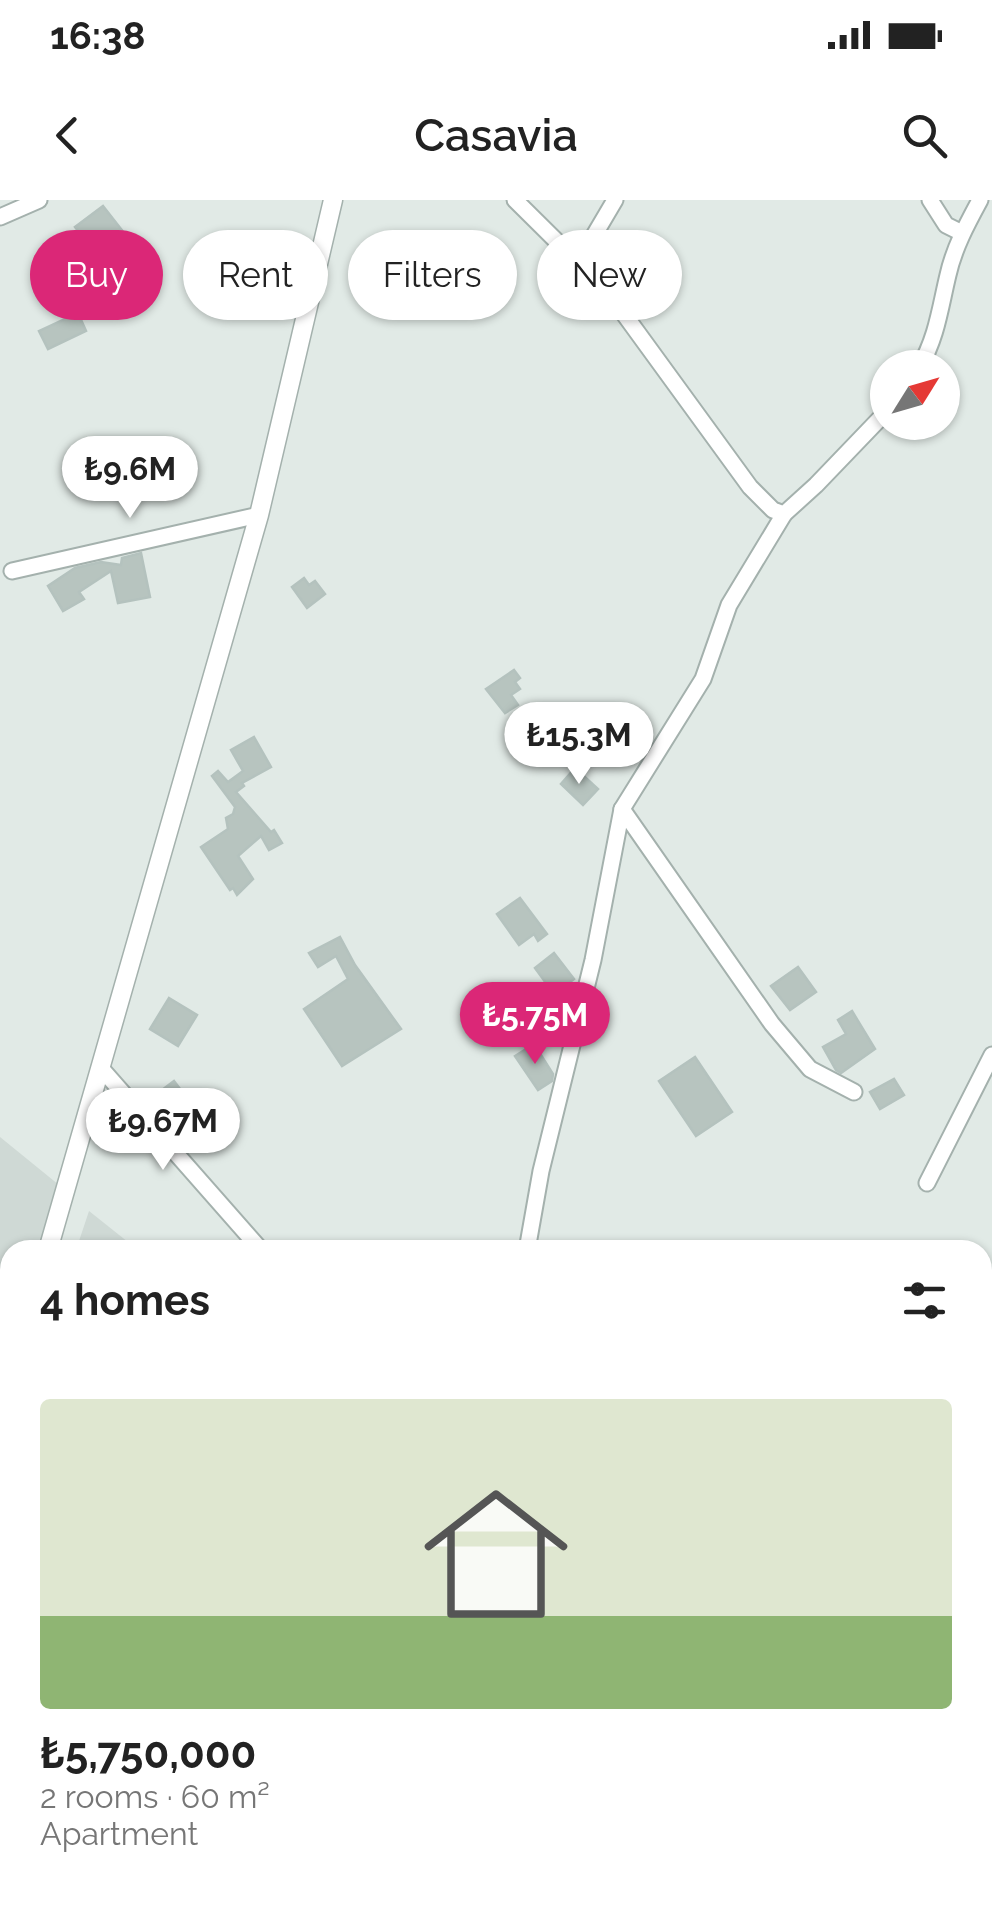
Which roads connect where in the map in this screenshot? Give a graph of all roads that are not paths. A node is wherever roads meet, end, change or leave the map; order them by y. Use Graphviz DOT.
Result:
graph roads {
  1 [pos="39,200"];
  2 [pos="332,200"];
  3 [pos="516,200"];
  4 [pos="614,200"];
  5 [pos="930,200"];
  6 [pos="980,200"];
  7 [pos="0,218"];
  8 [pos="547,230"];
  9 [pos="597,230"];
  10 [pos="962,233"];
  11 [pos="628,320"];
  12 [pos="928,350"];
  13 [pos="870,429"];
  14 [pos="784,514"];
  15 [pos="259,515"];
  16 [pos="12,571"];
  17 [pos="622,809"];
  18 [pos="992,1055"];
  19 [pos="100,1067"];
  20 [pos="854,1092"];
  21 [pos="927,1183"];
  22 [pos="51,1240"];
  23 [pos="251,1240"];
  24 [pos="529,1240"];
  1 -- 7 [label="street"];
  2 -- 15 [label="street"];
  3 -- 8 [label="street"];
  4 -- 9 [label="street"];
  5 -- 10 [label="street"];
  6 -- 10 [label="street"];
  10 -- 12 [label="street"];
  11 -- 14 [label="street"];
  13 -- 14 [label="street"];
  14 -- 17 [label="street"];
  15 -- 16 [label="street"];
  15 -- 19 [label="street"];
  17 -- 20 [label="street"];
  17 -- 24 [label="street"];
  18 -- 21 [label="street"];
  19 -- 22 [label="street"];
  19 -- 23 [label="street"];
}
